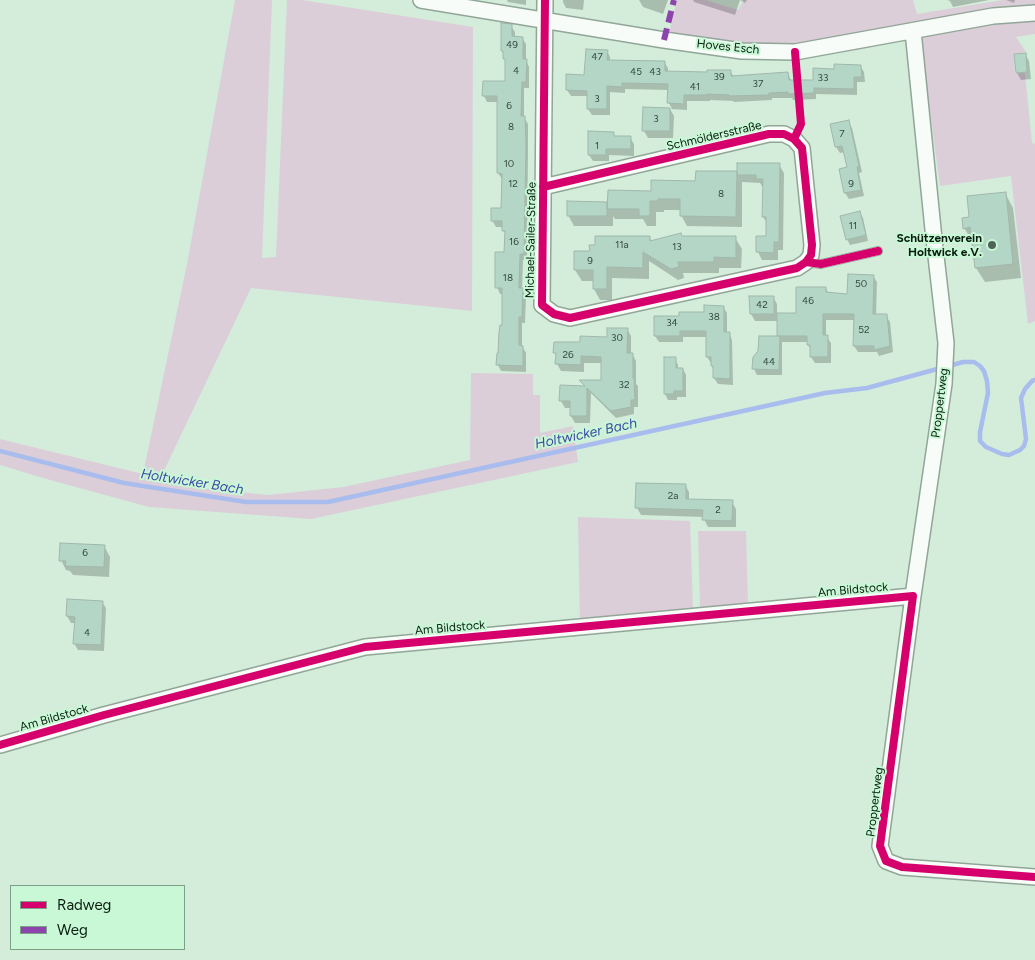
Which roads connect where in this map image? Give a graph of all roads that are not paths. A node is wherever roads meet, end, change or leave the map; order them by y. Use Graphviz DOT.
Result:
graph roads {
  1 [pos="421,0"];
  2 [pos="545,0"];
  3 [pos="1035,13"];
  4 [pos="544,19"];
  5 [pos="913,31"];
  6 [pos="543,187"];
  7 [pos="878,251"];
  8 [pos="806,262"];
  9 [pos="913,596"];
  10 [pos="0,745"];
  11 [pos="1035,877"];
  1 -- 4 [label="street, Hoves Esch"];
  2 -- 4 [label="street, Michael-Sailer-Straße"];
  3 -- 5 [label="street, Hoves Esch"];
  4 -- 5 [label="street, Hoves Esch"];
  4 -- 6 [label="street, Michael-Sailer-Straße"];
  5 -- 9 [label="street, Proppertweg"];
  6 -- 8 [label="street, Schmöldersstraße"];
  6 -- 8 [label="street, Michael-Sailer-Straße"];
  7 -- 8 [label="lane"];
  9 -- 10 [label="street, Am Bildstock"];
  9 -- 11 [label="street, Proppertweg"];
}
